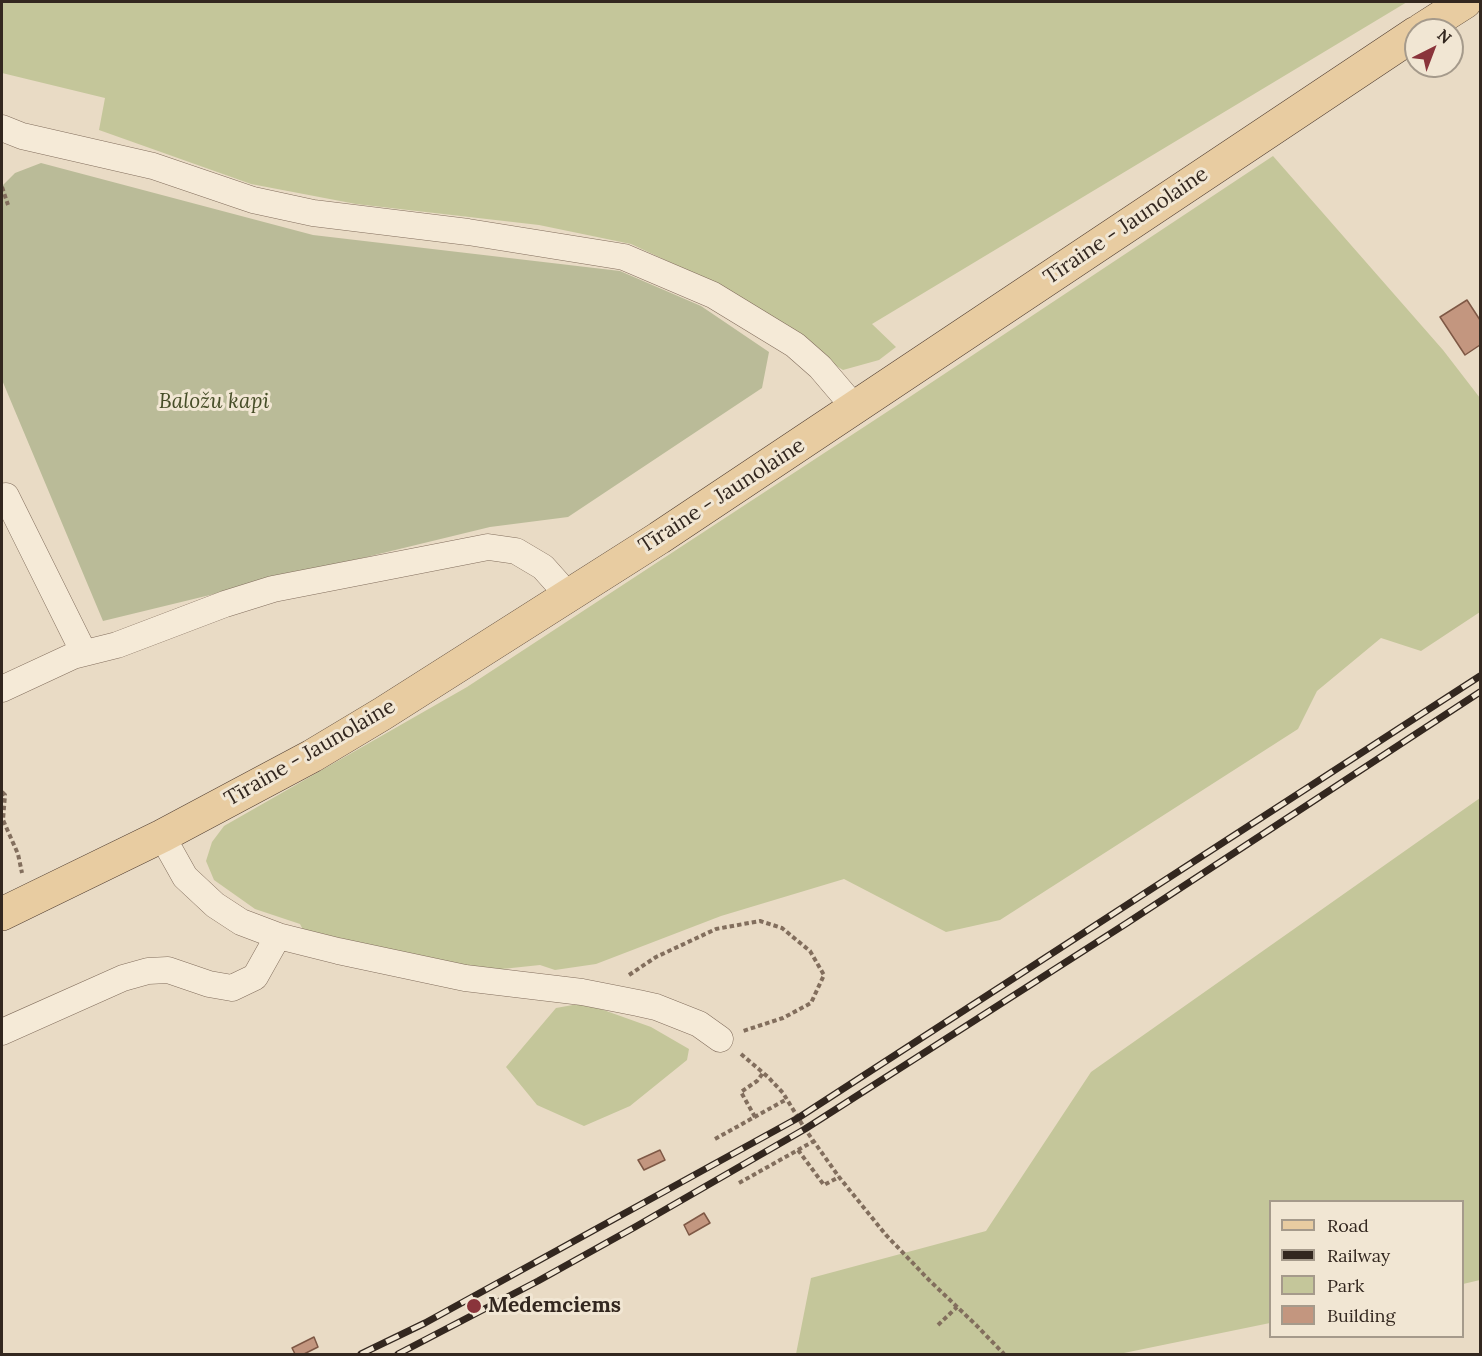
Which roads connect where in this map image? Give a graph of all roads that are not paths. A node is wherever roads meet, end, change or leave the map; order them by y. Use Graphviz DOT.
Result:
graph roads {
  1 [pos="1465,2"];
  2 [pos="1440,18"];
  3 [pos="1404,41"];
  4 [pos="2,128"];
  5 [pos="855,408"];
  6 [pos="6,496"];
  7 [pos="568,595"];
  8 [pos="84,653"];
  9 [pos="2,689"];
  10 [pos="162,836"];
  11 [pos="15,907"];
  12 [pos="278,936"];
  13 [pos="2,1032"];
  14 [pos="720,1039"];
  1 -- 2 [label="main road"];
  3 -- 5 [label="main road, Tīraine - Jaunolaine"];
  4 -- 5 [label="lane"];
  5 -- 7 [label="main road, Tīraine - Jaunolaine"];
  6 -- 8 [label="lane"];
  7 -- 8 [label="lane"];
  7 -- 10 [label="main road, Tīraine - Jaunolaine"];
  8 -- 9 [label="lane"];
  10 -- 11 [label="main road, Tīraine - Jaunolaine"];
  10 -- 12 [label="lane"];
  12 -- 13 [label="lane"];
  12 -- 14 [label="lane"];
}
